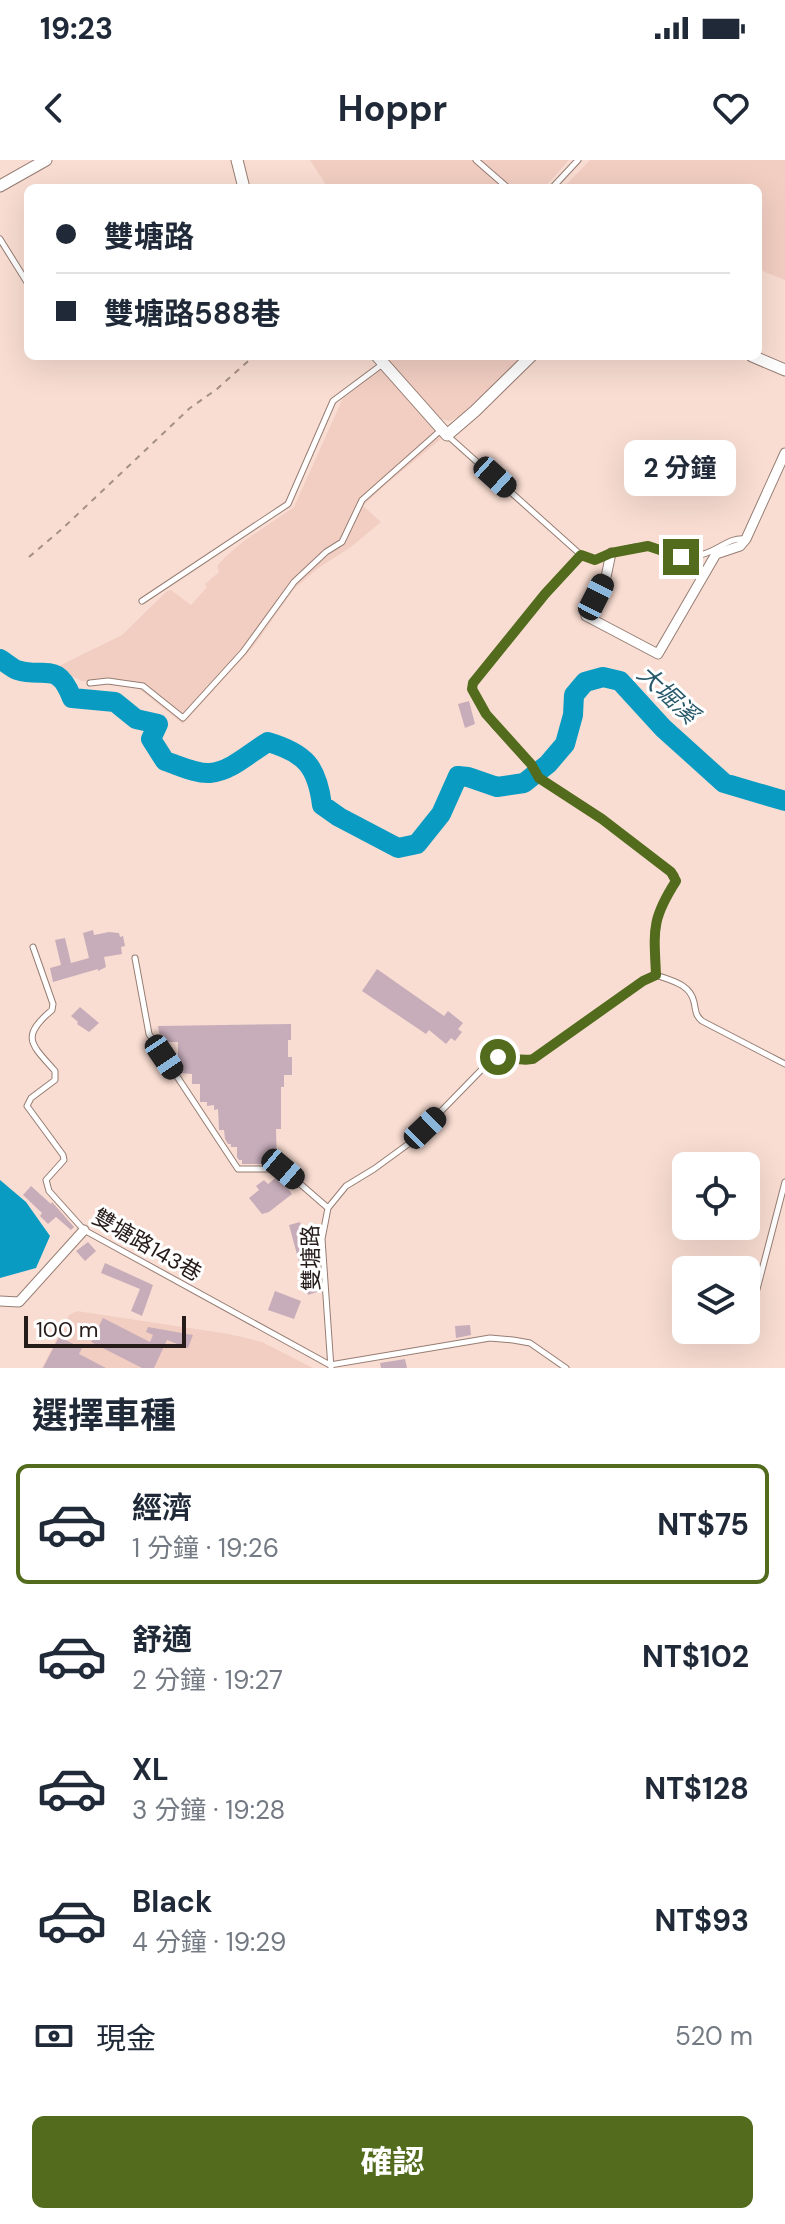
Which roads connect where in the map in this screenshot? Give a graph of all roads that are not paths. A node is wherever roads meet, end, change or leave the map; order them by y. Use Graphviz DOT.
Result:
graph roads {
  1 [pos="46,160"];
  2 [pos="237,160"];
  3 [pos="476,160"];
  4 [pos="578,160"];
  5 [pos="243,184"];
  6 [pos="503,184"];
  7 [pos="556,184"];
  8 [pos="0,186"];
  9 [pos="0,239"];
  10 [pos="24,278"];
  11 [pos="380,360"];
  12 [pos="527,360"];
  13 [pos="761,360"];
  14 [pos="785,370"];
  15 [pos="444,432"];
  16 [pos="785,453"];
  17 [pos="746,539"];
  18 [pos="611,553"];
  19 [pos="581,555"];
  20 [pos="142,601"];
  21 [pos="90,683"];
  22 [pos="33,947"];
  23 [pos="135,958"];
  24 [pos="656,975"];
  25 [pos="785,1064"];
  26 [pos="785,1182"];
  27 [pos="328,1208"];
  28 [pos="84,1230"];
  29 [pos="760,1278"];
  30 [pos="0,1301"];
  31 [pos="330,1367"];
  32 [pos="566,1368"];
  1 -- 8 [label="street"];
  2 -- 5 [label="street"];
  3 -- 6 [label="lane"];
  4 -- 7 [label="lane"];
  9 -- 10 [label="lane"];
  11 -- 15 [label="street"];
  11 -- 20 [label="lane"];
  12 -- 15 [label="street"];
  13 -- 14 [label="street"];
  15 -- 19 [label="lane"];
  15 -- 21 [label="lane"];
  16 -- 17 [label="street"];
  17 -- 18 [label="lane"];
  17 -- 18 [label="street"];
  18 -- 19 [label="lane"];
  19 -- 24 [label="lane"];
  22 -- 28 [label="lane, 雙塘路143巷"];
  23 -- 27 [label="lane"];
  24 -- 25 [label="lane"];
  24 -- 27 [label="lane, 雙塘路"];
  26 -- 29 [label="lane"];
  27 -- 31 [label="lane, 雙塘路"];
  28 -- 30 [label="street"];
  28 -- 31 [label="lane, 雙塘路143巷"];
  31 -- 32 [label="lane"];
}
